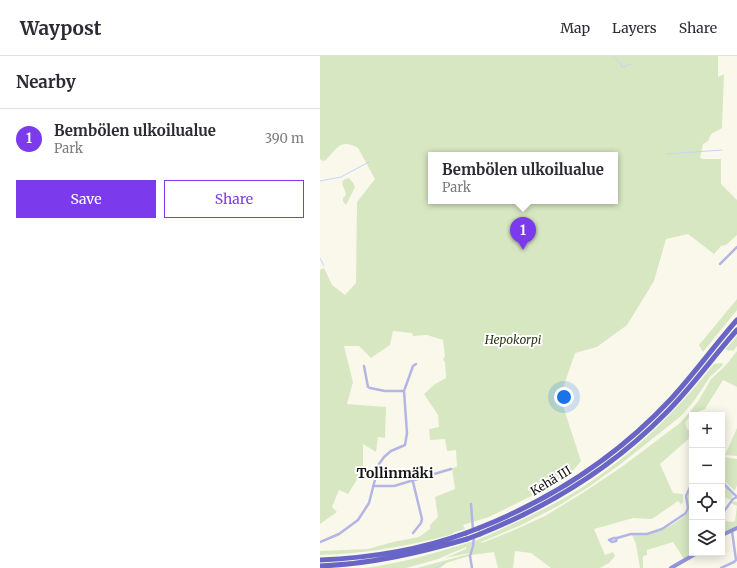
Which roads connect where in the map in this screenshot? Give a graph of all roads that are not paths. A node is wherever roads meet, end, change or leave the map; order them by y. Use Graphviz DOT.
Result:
graph roads {
  1 [pos="737,247"];
  2 [pos="720,264"];
  3 [pos="737,320"];
  4 [pos="737,330"];
  5 [pos="416,364"];
  6 [pos="364,366"];
  7 [pos="404,391"];
  8 [pos="451,469"];
  9 [pos="413,482"];
  10 [pos="692,484"];
  11 [pos="724,484"];
  12 [pos="373,486"];
  13 [pos="737,498"];
  14 [pos="471,504"];
  15 [pos="725,510"];
  16 [pos="735,530"];
  17 [pos="413,533"];
  18 [pos="725,534"];
  19 [pos="617,538"];
  20 [pos="320,542"];
  21 [pos="693,556"];
  22 [pos="320,559"];
  23 [pos="359,563"];
  24 [pos="320,566"];
  25 [pos="332,568"];
  26 [pos="472,568"];
  27 [pos="671,568"];
  28 [pos="722,568"];
  1 -- 2 [label="street"];
  3 -- 22 [label="highway, Kehä III, bridge"];
  4 -- 23 [label="highway, Kehä III, bridge"];
  5 -- 7 [label="street"];
  6 -- 7 [label="street"];
  7 -- 12 [label="street"];
  8 -- 9 [label="street"];
  9 -- 12 [label="street"];
  9 -- 17 [label="street"];
  10 -- 19 [label="street"];
  11 -- 13 [label="street"];
  12 -- 20 [label="street"];
  13 -- 15 [label="street"];
  14 -- 26 [label="street"];
  16 -- 18 [label="main road"];
  16 -- 28 [label="street"];
  21 -- 27 [label="main road"];
  23 -- 24 [label="highway, Kehä III"];
  23 -- 25 [label="highway"];
}
